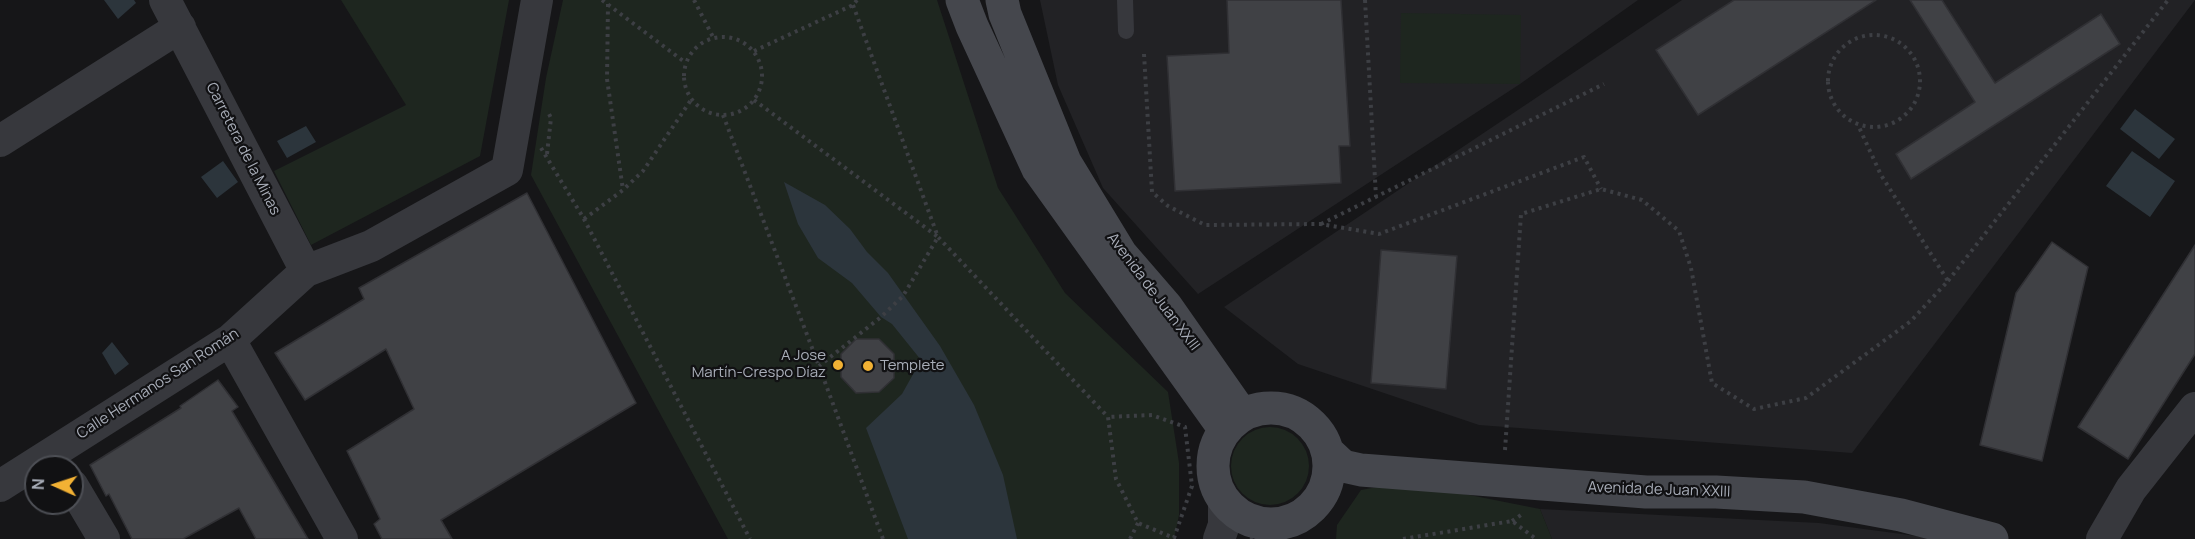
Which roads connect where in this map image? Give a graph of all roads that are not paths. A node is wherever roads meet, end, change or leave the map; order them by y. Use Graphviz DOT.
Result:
graph roads {
  1 [pos="165,0"];
  2 [pos="537,0"];
  3 [pos="1002,0"];
  4 [pos="1125,0"];
  5 [pos="967,13"];
  6 [pos="180,27"];
  7 [pos="1126,31"];
  8 [pos="0,141"];
  9 [pos="306,271"];
  10 [pos="230,340"];
  11 [pos="2195,408"];
  12 [pos="1234,422"];
  13 [pos="1328,452"];
  14 [pos="64,455"];
  15 [pos="24,475"];
  16 [pos="0,486"];
  17 [pos="1224,501"];
  18 [pos="84,505"];
  19 [pos="1286,534"];
  20 [pos="1231,538"];
  21 [pos="104,539"];
  22 [pos="342,539"];
  23 [pos="1992,539"];
  24 [pos="2102,539"];
  1 -- 6 [label="street, Carretera de la Minas"];
  2 -- 9 [label="street, Calle Hermanos San Román"];
  3 -- 12 [label="main road, Avenida de Juan XXIII"];
  4 -- 7 [label="lane"];
  5 -- 12 [label="main road, Avenida de Juan XXIII"];
  6 -- 8 [label="street"];
  6 -- 9 [label="street, Carretera de la Minas"];
  9 -- 10 [label="street, Calle Hermanos San Román"];
  10 -- 14 [label="street, Calle Hermanos San Román"];
  10 -- 22 [label="street"];
  11 -- 24 [label="street"];
  12 -- 13 [label="main road, Avenida de Juan XXIII"];
  12 -- 17 [label="main road"];
  13 -- 19 [label="main road"];
  13 -- 23 [label="main road, Avenida de Juan XXIII"];
  15 -- 16 [label="street, Calle Hermanos San Román"];
  17 -- 19 [label="main road"];
  17 -- 20 [label="street"];
  18 -- 21 [label="street"];
}
